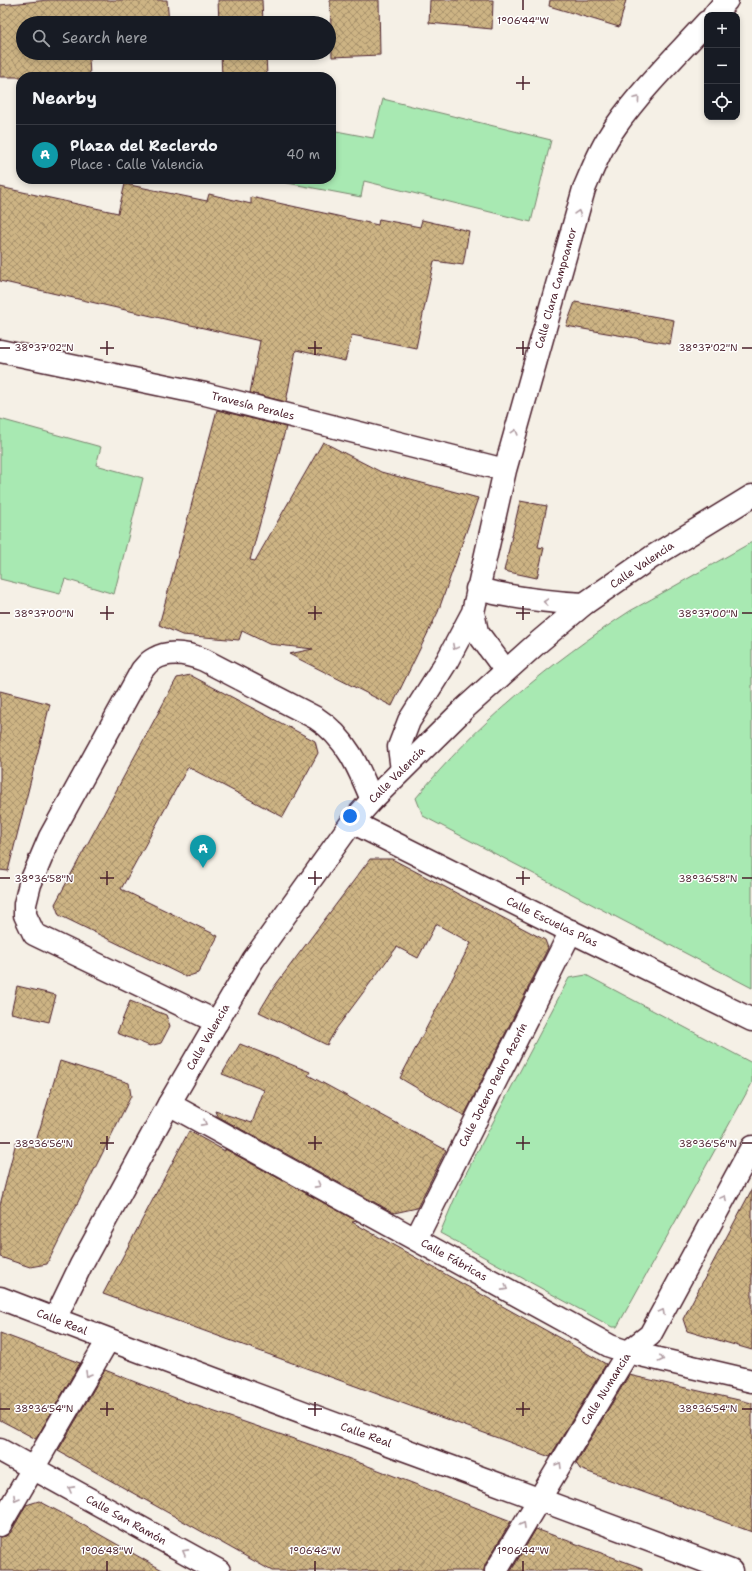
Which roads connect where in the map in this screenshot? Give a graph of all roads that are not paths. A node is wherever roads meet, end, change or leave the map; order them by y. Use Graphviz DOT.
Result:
graph roads {
  1 [pos="727,0"];
  2 [pos="717,12"];
  3 [pos="704,25"];
  4 [pos="0,351"];
  5 [pos="505,470"];
  6 [pos="752,496"];
  7 [pos="477,589"];
  8 [pos="584,604"];
  9 [pos="473,612"];
  10 [pos="506,671"];
  11 [pos="402,770"];
  12 [pos="372,800"];
  13 [pos="352,822"];
  14 [pos="570,931"];
  15 [pos="752,1020"];
  16 [pos="217,1022"];
  17 [pos="170,1104"];
  18 [pos="752,1147"];
  19 [pos="416,1239"];
  20 [pos="0,1298"];
  21 [pos="54,1319"];
  22 [pos="108,1340"];
  23 [pos="628,1352"];
  24 [pos="752,1381"];
  25 [pos="0,1450"];
  26 [pos="33,1468"];
  27 [pos="539,1498"];
  28 [pos="0,1525"];
  29 [pos="219,1571"];
  30 [pos="496,1571"];
  31 [pos="731,1571"];
  1 -- 2 [label="street"];
  5 -- 3 [label="street, Calle Clara Campoamor, one-way"];
  4 -- 5 [label="street, Travesía Perales"];
  5 -- 7 [label="street, Calle Clara Campoamor"];
  6 -- 8 [label="street, Calle Valencia"];
  8 -- 7 [label="street, one-way"];
  7 -- 9 [label="street, Calle Clara Campoamor"];
  8 -- 10 [label="street, Calle Valencia"];
  9 -- 10 [label="street, Calle Clara Campoamor"];
  9 -- 11 [label="street, one-way"];
  10 -- 11 [label="street, Calle Valencia"];
  11 -- 12 [label="street, Calle Valencia"];
  12 -- 13 [label="street, Calle Valencia"];
  12 -- 16 [label="street"];
  13 -- 14 [label="street, Calle Escuelas Pías"];
  13 -- 16 [label="street, Calle Valencia"];
  14 -- 15 [label="street, Calle Escuelas Pías"];
  14 -- 19 [label="street, Calle Jotero Pedro Azorín"];
  16 -- 17 [label="street, Calle Valencia"];
  17 -- 19 [label="street, Calle Fábricas, one-way"];
  17 -- 21 [label="street, Calle Valencia"];
  23 -- 18 [label="street, Calle Numancia, one-way"];
  19 -- 23 [label="street, Calle Fábricas, one-way"];
  20 -- 21 [label="street, Calle Real"];
  21 -- 22 [label="street, Calle Real"];
  22 -- 26 [label="street, one-way"];
  22 -- 27 [label="street, Calle Real"];
  23 -- 24 [label="street, Calle Fábricas, one-way"];
  27 -- 23 [label="street, Calle Numancia, one-way"];
  25 -- 26 [label="street, Calle San Ramón"];
  26 -- 28 [label="street, one-way"];
  29 -- 26 [label="street, Calle San Ramón, one-way"];
  30 -- 27 [label="street, Calle Numancia, one-way"];
  27 -- 31 [label="street, Calle Real"];
}
